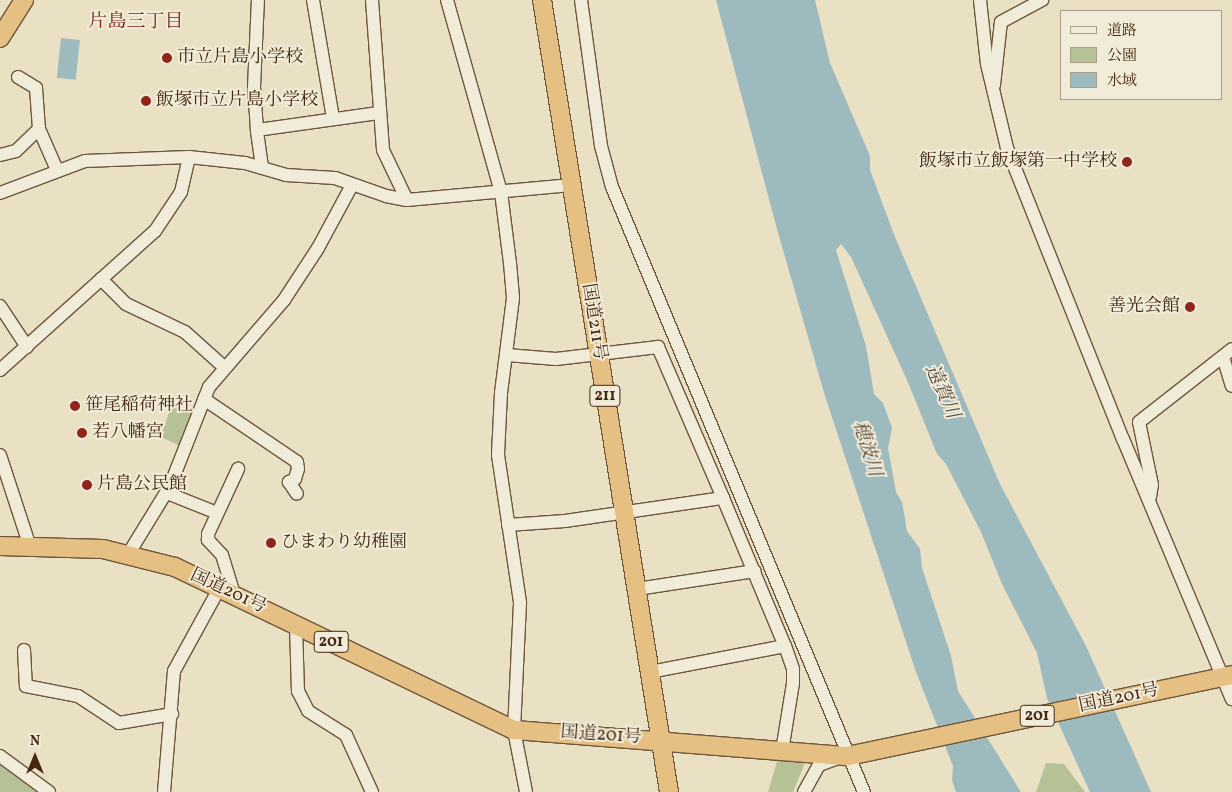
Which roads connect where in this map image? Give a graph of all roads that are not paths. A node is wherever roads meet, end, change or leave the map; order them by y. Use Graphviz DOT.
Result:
graph roads {
  1 [pos="10,0"];
  2 [pos="24,0"];
  3 [pos="258,0"];
  4 [pos="313,0"];
  5 [pos="372,0"];
  6 [pos="447,0"];
  7 [pos="542,0"];
  8 [pos="581,0"];
  9 [pos="980,0"];
  10 [pos="1042,0"];
  11 [pos="0,16"];
  12 [pos="0,38"];
  13 [pos="18,77"];
  14 [pos="993,94"];
  15 [pos="378,113"];
  16 [pos="333,118"];
  17 [pos="39,129"];
  18 [pos="257,130"];
  19 [pos="0,155"];
  20 [pos="189,157"];
  21 [pos="262,167"];
  22 [pos="57,170"];
  23 [pos="352,185"];
  24 [pos="571,185"];
  25 [pos="501,192"];
  26 [pos="0,193"];
  27 [pos="407,200"];
  28 [pos="101,279"];
  29 [pos="0,306"];
  30 [pos="27,347"];
  31 [pos="1227,353"];
  32 [pos="507,355"];
  33 [pos="599,356"];
  34 [pos="224,367"];
  35 [pos="0,370"];
  36 [pos="1232,386"];
  37 [pos="204,398"];
  38 [pos="1,459"];
  39 [pos="238,469"];
  40 [pos="167,493"];
  41 [pos="297,494"];
  42 [pos="723,498"];
  43 [pos="1150,499"];
  44 [pos="217,512"];
  45 [pos="625,513"];
  46 [pos="508,526"];
  47 [pos="0,546"];
  48 [pos="30,546"];
  49 [pos="129,553"];
  50 [pos="755,571"];
  51 [pos="637,589"];
  52 [pos="227,590"];
  53 [pos="296,625"];
  54 [pos="785,646"];
  55 [pos="24,650"];
  56 [pos="650,672"];
  57 [pos="1223,677"];
  58 [pos="1232,699"];
  59 [pos="172,714"];
  60 [pos="514,730"];
  61 [pos="661,741"];
  62 [pos="782,751"];
  63 [pos="854,755"];
  64 [pos="0,756"];
  65 [pos="49,792"];
  66 [pos="164,792"];
  67 [pos="372,792"];
  68 [pos="526,792"];
  69 [pos="669,792"];
  70 [pos="804,792"];
  71 [pos="864,792"];
  1 -- 11 [label="highway"];
  2 -- 12 [label="highway"];
  3 -- 18 [label="street"];
  4 -- 16 [label="street"];
  5 -- 15 [label="street"];
  6 -- 25 [label="street"];
  7 -- 24 [label="highway, 国道211号 / 211"];
  8 -- 63 [label="street"];
  9 -- 14 [label="street"];
  10 -- 14 [label="street"];
  13 -- 17 [label="street"];
  14 -- 43 [label="street"];
  15 -- 16 [label="street"];
  15 -- 27 [label="street"];
  16 -- 18 [label="street"];
  17 -- 19 [label="street"];
  17 -- 22 [label="street"];
  18 -- 21 [label="street"];
  20 -- 21 [label="street"];
  20 -- 22 [label="street"];
  20 -- 28 [label="street"];
  21 -- 23 [label="street"];
  22 -- 26 [label="street"];
  23 -- 27 [label="street"];
  23 -- 34 [label="street"];
  24 -- 25 [label="street"];
  24 -- 33 [label="highway, 国道211号 / 211"];
  25 -- 27 [label="street"];
  25 -- 32 [label="street"];
  28 -- 30 [label="street"];
  28 -- 34 [label="street"];
  29 -- 30 [label="street"];
  30 -- 35 [label="street"];
  31 -- 36 [label="street"];
  31 -- 43 [label="street"];
  32 -- 33 [label="street"];
  32 -- 46 [label="street"];
  33 -- 42 [label="street"];
  33 -- 45 [label="highway, 国道211号 / 211"];
  34 -- 37 [label="street"];
  37 -- 40 [label="street"];
  37 -- 41 [label="street"];
  38 -- 48 [label="street"];
  39 -- 44 [label="street"];
  40 -- 44 [label="street"];
  40 -- 49 [label="street"];
  42 -- 45 [label="street"];
  42 -- 50 [label="street"];
  43 -- 57 [label="street"];
  44 -- 52 [label="street"];
  45 -- 46 [label="street"];
  45 -- 51 [label="highway, 国道211号 / 211"];
  46 -- 60 [label="street"];
  47 -- 48 [label="highway, 国道201号 / 201"];
  48 -- 49 [label="highway, 国道201号 / 201"];
  49 -- 52 [label="highway, 国道201号 / 201"];
  50 -- 51 [label="street"];
  50 -- 54 [label="street"];
  51 -- 56 [label="highway, 国道211号 / 211"];
  52 -- 53 [label="highway, 国道201号 / 201"];
  52 -- 59 [label="street"];
  53 -- 60 [label="highway, 国道201号 / 201"];
  53 -- 67 [label="street"];
  54 -- 56 [label="street"];
  54 -- 62 [label="street"];
  55 -- 59 [label="street"];
  56 -- 61 [label="highway, 国道211号 / 211"];
  57 -- 58 [label="street"];
  57 -- 63 [label="highway, 国道201号 / 201"];
  59 -- 66 [label="street"];
  60 -- 61 [label="highway, 国道201号 / 201"];
  60 -- 68 [label="street"];
  61 -- 62 [label="highway, 国道201号 / 201"];
  61 -- 69 [label="highway, 国道211号 / 211"];
  62 -- 63 [label="highway, 国道201号 / 201"];
  63 -- 70 [label="street"];
  63 -- 71 [label="street"];
  64 -- 65 [label="street"];
}
